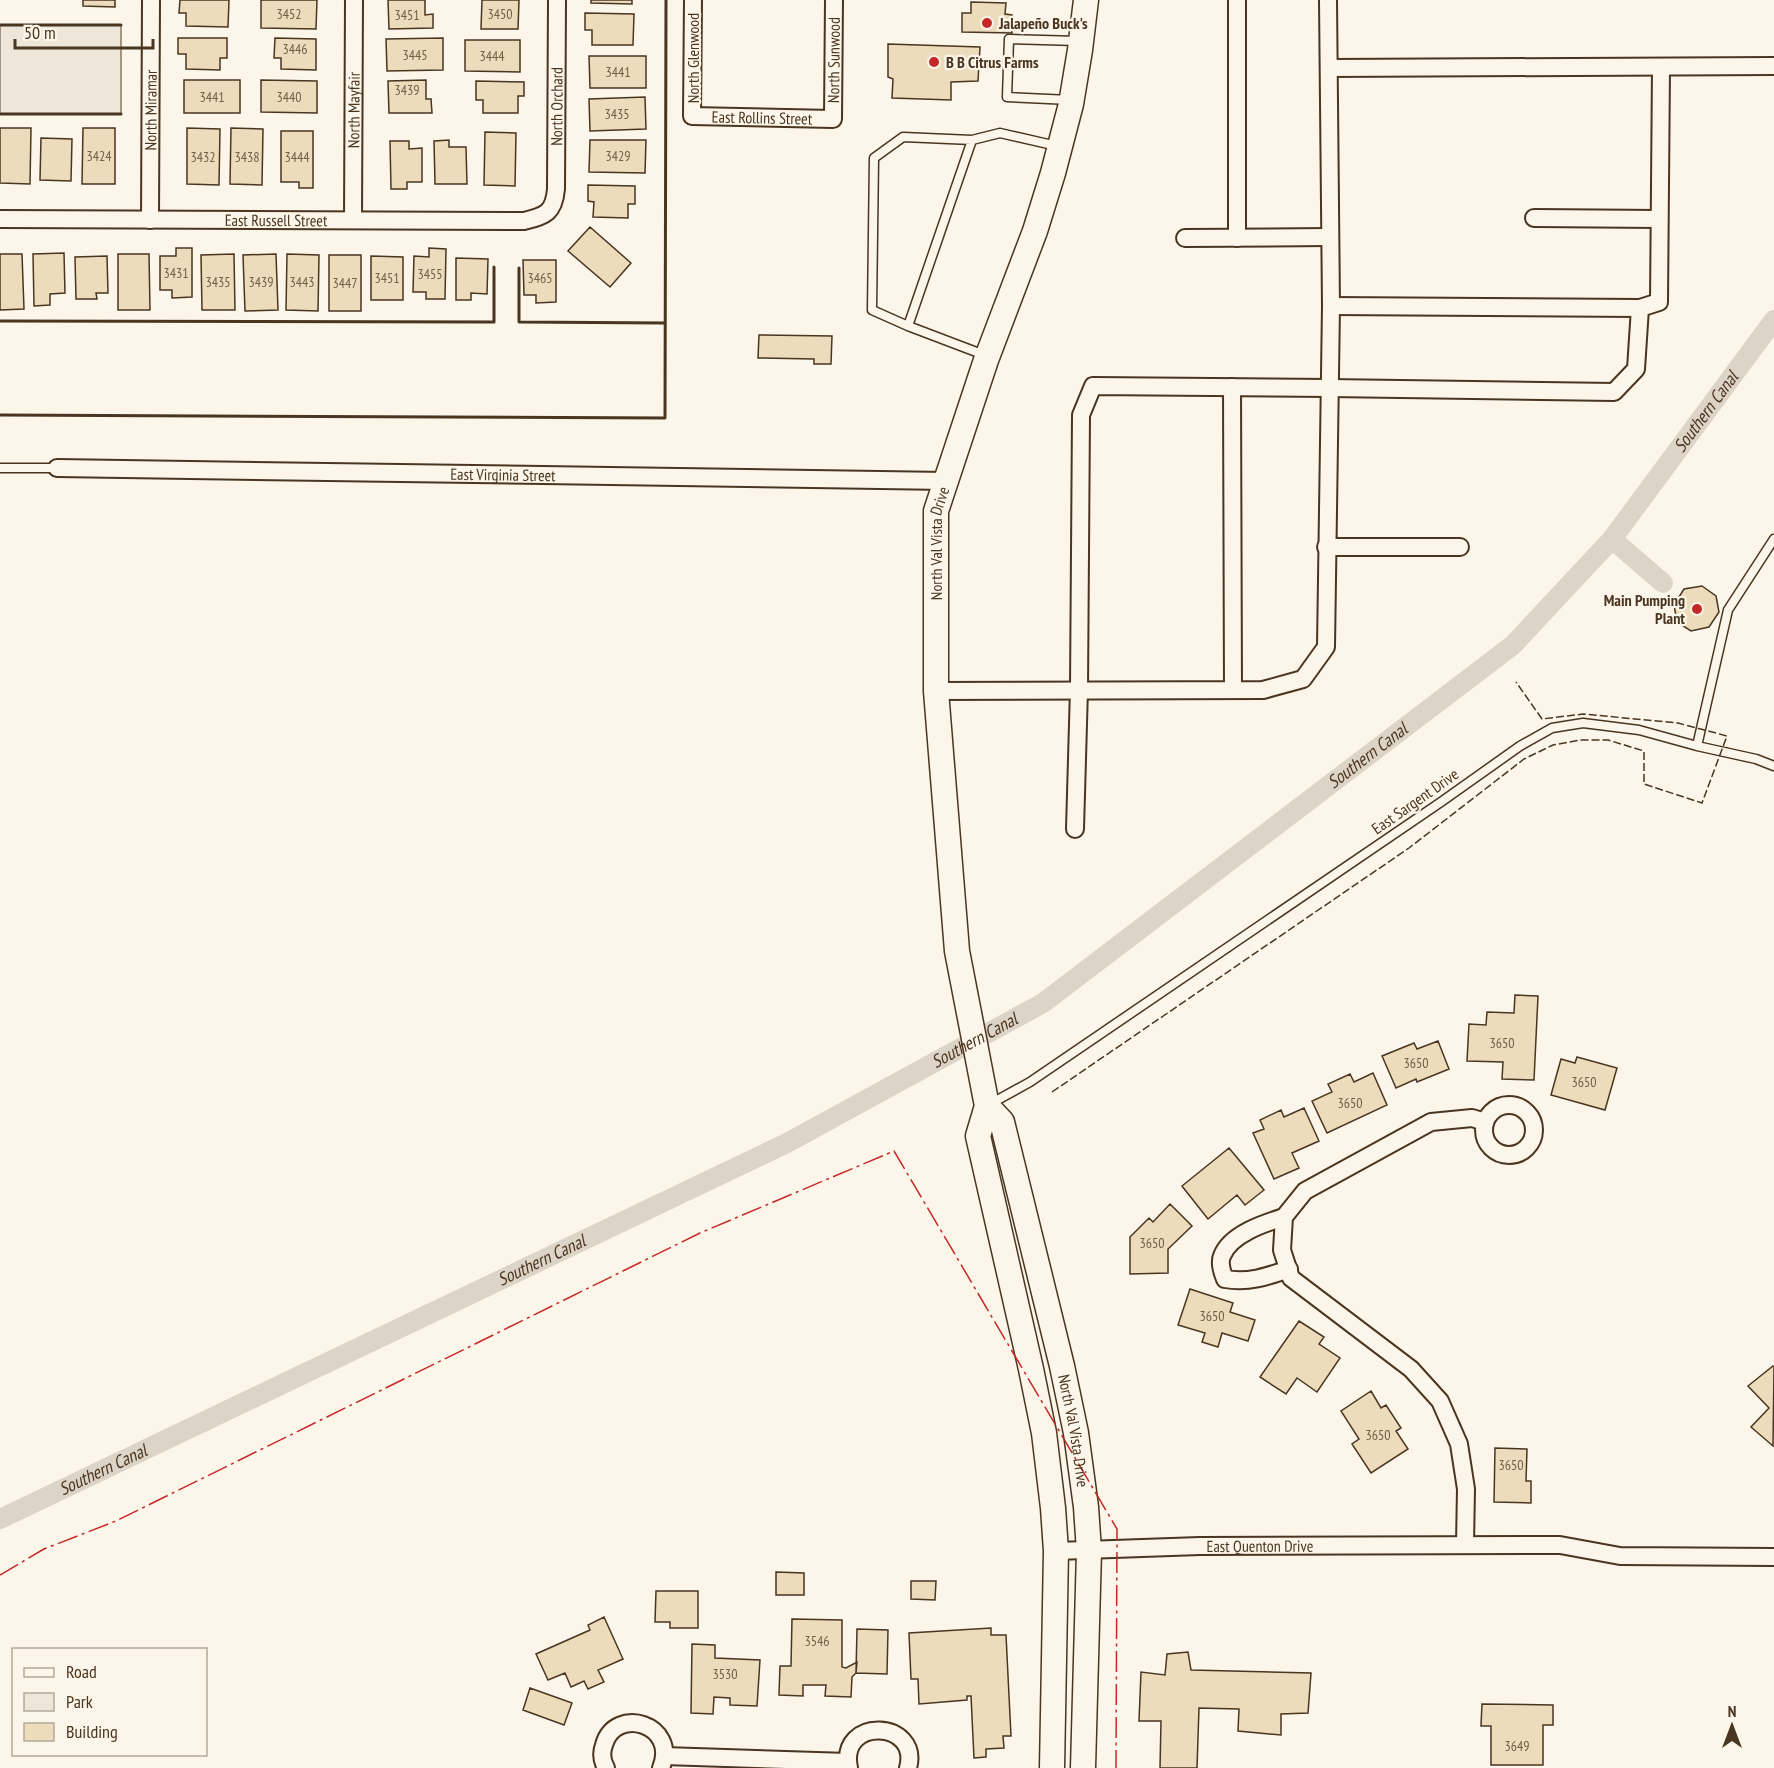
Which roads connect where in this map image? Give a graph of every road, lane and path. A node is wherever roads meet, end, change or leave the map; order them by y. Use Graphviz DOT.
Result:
graph roads {
  1 [pos="151,0"];
  2 [pos="354,0"];
  3 [pos="556,0"];
  4 [pos="693,0"];
  5 [pos="834,0"];
  6 [pos="1086,0"];
  7 [pos="1237,0"];
  8 [pos="1328,0"];
  9 [pos="1081,41"];
  10 [pos="1774,66"];
  11 [pos="1660,68"];
  12 [pos="1330,69"];
  13 [pos="1072,100"];
  14 [pos="692,116"];
  15 [pos="833,119"];
  16 [pos="972,140"];
  17 [pos="1060,147"];
  18 [pos="549,212"];
  19 [pos="1534,218"];
  20 [pos="0,219"];
  21 [pos="1659,219"];
  22 [pos="150,220"];
  23 [pos="353,220"];
  24 [pos="1330,237"];
  25 [pos="1185,238"];
  26 [pos="1237,238"];
  27 [pos="1330,306"];
  28 [pos="1640,308"];
  29 [pos="908,326"];
  30 [pos="987,356"];
  31 [pos="1232,387"];
  32 [pos="1329,387"];
  33 [pos="0,468"];
  34 [pos="57,468"];
  35 [pos="947,481"];
  36 [pos="1774,539"];
  37 [pos="1326,547"];
  38 [pos="1460,548"];
  39 [pos="1079,689"];
  40 [pos="1233,690"];
  41 [pos="936,692"];
  42 [pos="1697,746"];
  43 [pos="1774,766"];
  44 [pos="1075,829"];
  45 [pos="987,1106"];
  46 [pos="1485,1122"];
  47 [pos="1284,1217"];
  48 [pos="1288,1269"];
  49 [pos="1465,1544"];
  50 [pos="1056,1551"];
  51 [pos="1089,1551"];
  52 [pos="1774,1557"];
  53 [pos="663,1762"];
  54 [pos="849,1765"];
  55 [pos="606,1768"];
  56 [pos="908,1768"];
  57 [pos="1052,1768"];
  58 [pos="1083,1768"];
  1 -- 22 [label="street, North Miramar"];
  2 -- 23 [label="street, North Mayfair"];
  3 -- 18 [label="street, North Orchard"];
  4 -- 14 [label="street, North Glenwood"];
  5 -- 15 [label="street, North Sunwood"];
  6 -- 9 [label="main road, North Val Vista Drive"];
  7 -- 26 [label="street"];
  8 -- 12 [label="street"];
  9 -- 13 [label="main road, North Val Vista Drive"];
  9 -- 13 [label="lane"];
  10 -- 11 [label="street"];
  11 -- 12 [label="street"];
  11 -- 21 [label="street"];
  12 -- 24 [label="street"];
  13 -- 17 [label="main road, North Val Vista Drive"];
  14 -- 15 [label="street, East Rollins Street"];
  16 -- 17 [label="lane"];
  16 -- 29 [label="lane"];
  16 -- 29 [label="lane"];
  17 -- 30 [label="main road, North Val Vista Drive"];
  18 -- 23 [label="street, East Russell Street"];
  19 -- 21 [label="street"];
  20 -- 22 [label="street, East Russell Street"];
  21 -- 28 [label="street"];
  22 -- 23 [label="street, East Russell Street"];
  24 -- 26 [label="street"];
  24 -- 27 [label="street"];
  25 -- 26 [label="street"];
  27 -- 28 [label="street"];
  27 -- 32 [label="street"];
  28 -- 32 [label="street"];
  29 -- 30 [label="lane"];
  30 -- 35 [label="main road, North Val Vista Drive"];
  31 -- 32 [label="street"];
  31 -- 39 [label="street"];
  31 -- 40 [label="street"];
  32 -- 37 [label="street"];
  33 -- 34 [label="lane"];
  34 -- 35 [label="street, East Virginia Street"];
  35 -- 41 [label="main road, North Val Vista Drive"];
  36 -- 42 [label="lane"];
  37 -- 38 [label="street"];
  37 -- 40 [label="street"];
  39 -- 40 [label="street"];
  39 -- 41 [label="street"];
  39 -- 44 [label="street"];
  41 -- 45 [label="main road, North Val Vista Drive"];
  42 -- 43 [label="lane, East Sargent Drive"];
  42 -- 45 [label="lane, East Sargent Drive"];
  45 -- 50 [label="main road, North Val Vista Drive"];
  45 -- 51 [label="main road, North Val Vista Drive"];
  46 -- 47 [label="street"];
  47 -- 48 [label="street"];
  47 -- 48 [label="street"];
  48 -- 49 [label="street"];
  49 -- 51 [label="street, East Quenton Drive"];
  49 -- 52 [label="street, East Quenton Drive"];
  50 -- 51 [label="street, East Quenton Drive"];
  50 -- 57 [label="main road, North Val Vista Drive"];
  51 -- 58 [label="main road, North Val Vista Drive"];
  53 -- 54 [label="street"];
  53 -- 55 [label="street"];
  54 -- 56 [label="street"];
}
